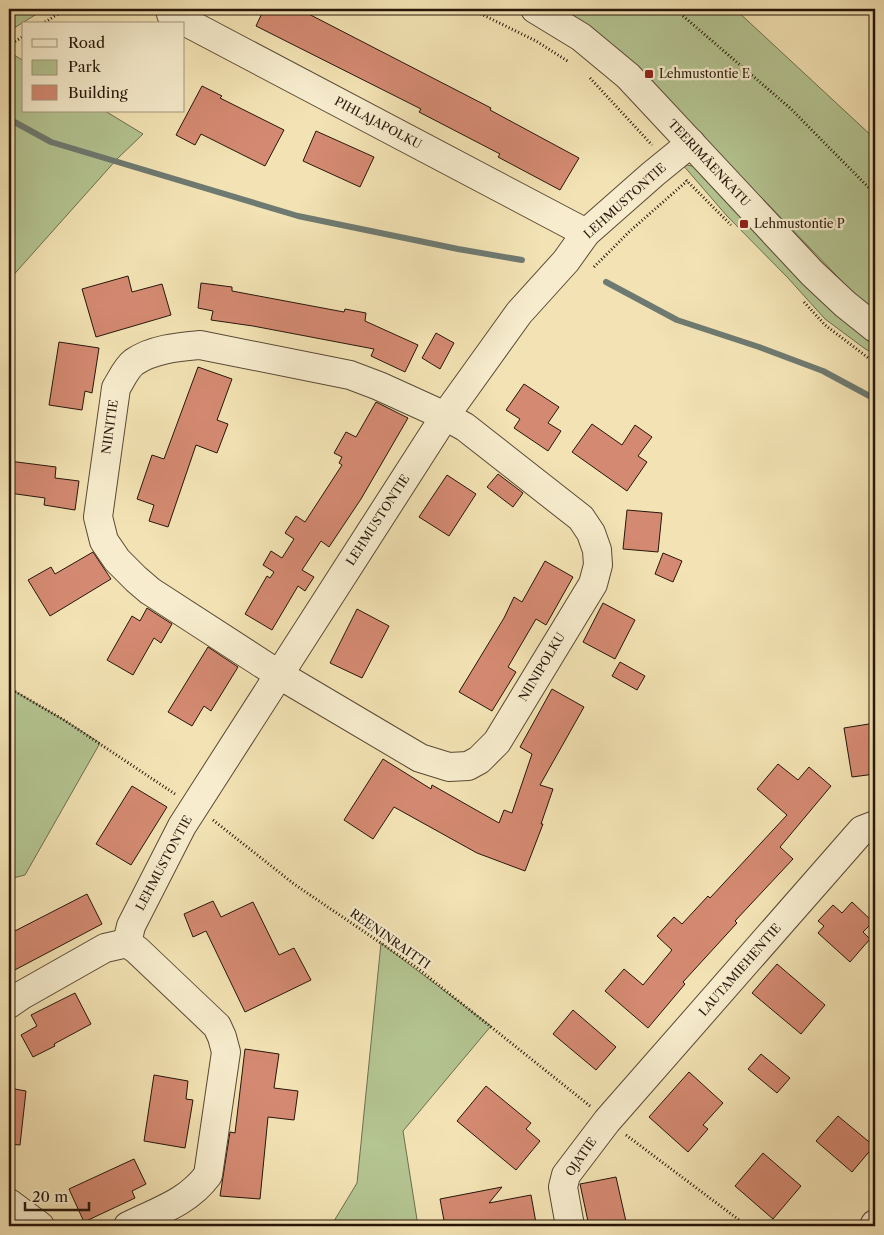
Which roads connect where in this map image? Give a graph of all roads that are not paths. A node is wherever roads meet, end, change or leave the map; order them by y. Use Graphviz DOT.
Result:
graph roads {
  1 [pos="535,9"];
  2 [pos="171,14"];
  3 [pos="691,143"];
  4 [pos="586,233"];
  5 [pos="875,328"];
  6 [pos="445,416"];
  7 [pos="278,674"];
  8 [pos="875,825"];
  9 [pos="127,943"];
  10 [pos="9,1004"];
  11 [pos="607,1121"];
  12 [pos="9,1203"];
  13 [pos="40,1226"];
  14 [pos="128,1226"];
  15 [pos="570,1226"];
  1 -- 3 [label="street, TEERIMÄENKATU"];
  2 -- 4 [label="street, PIHLAJAPOLKU"];
  3 -- 4 [label="street, LEHMUSTONTIE"];
  3 -- 5 [label="street, TEERIMÄENKATU"];
  4 -- 6 [label="street, LEHMUSTONTIE"];
  6 -- 7 [label="street, LEHMUSTONTIE"];
  6 -- 7 [label="street, NIINIPOLKU"];
  6 -- 7 [label="street, NIINITIE"];
  7 -- 9 [label="street, LEHMUSTONTIE"];
  8 -- 11 [label="street, LAUTAMIEHENTIE"];
  9 -- 10 [label="street"];
  9 -- 14 [label="street"];
  11 -- 15 [label="street, OJATIE"];
  12 -- 13 [label="street"];
}
